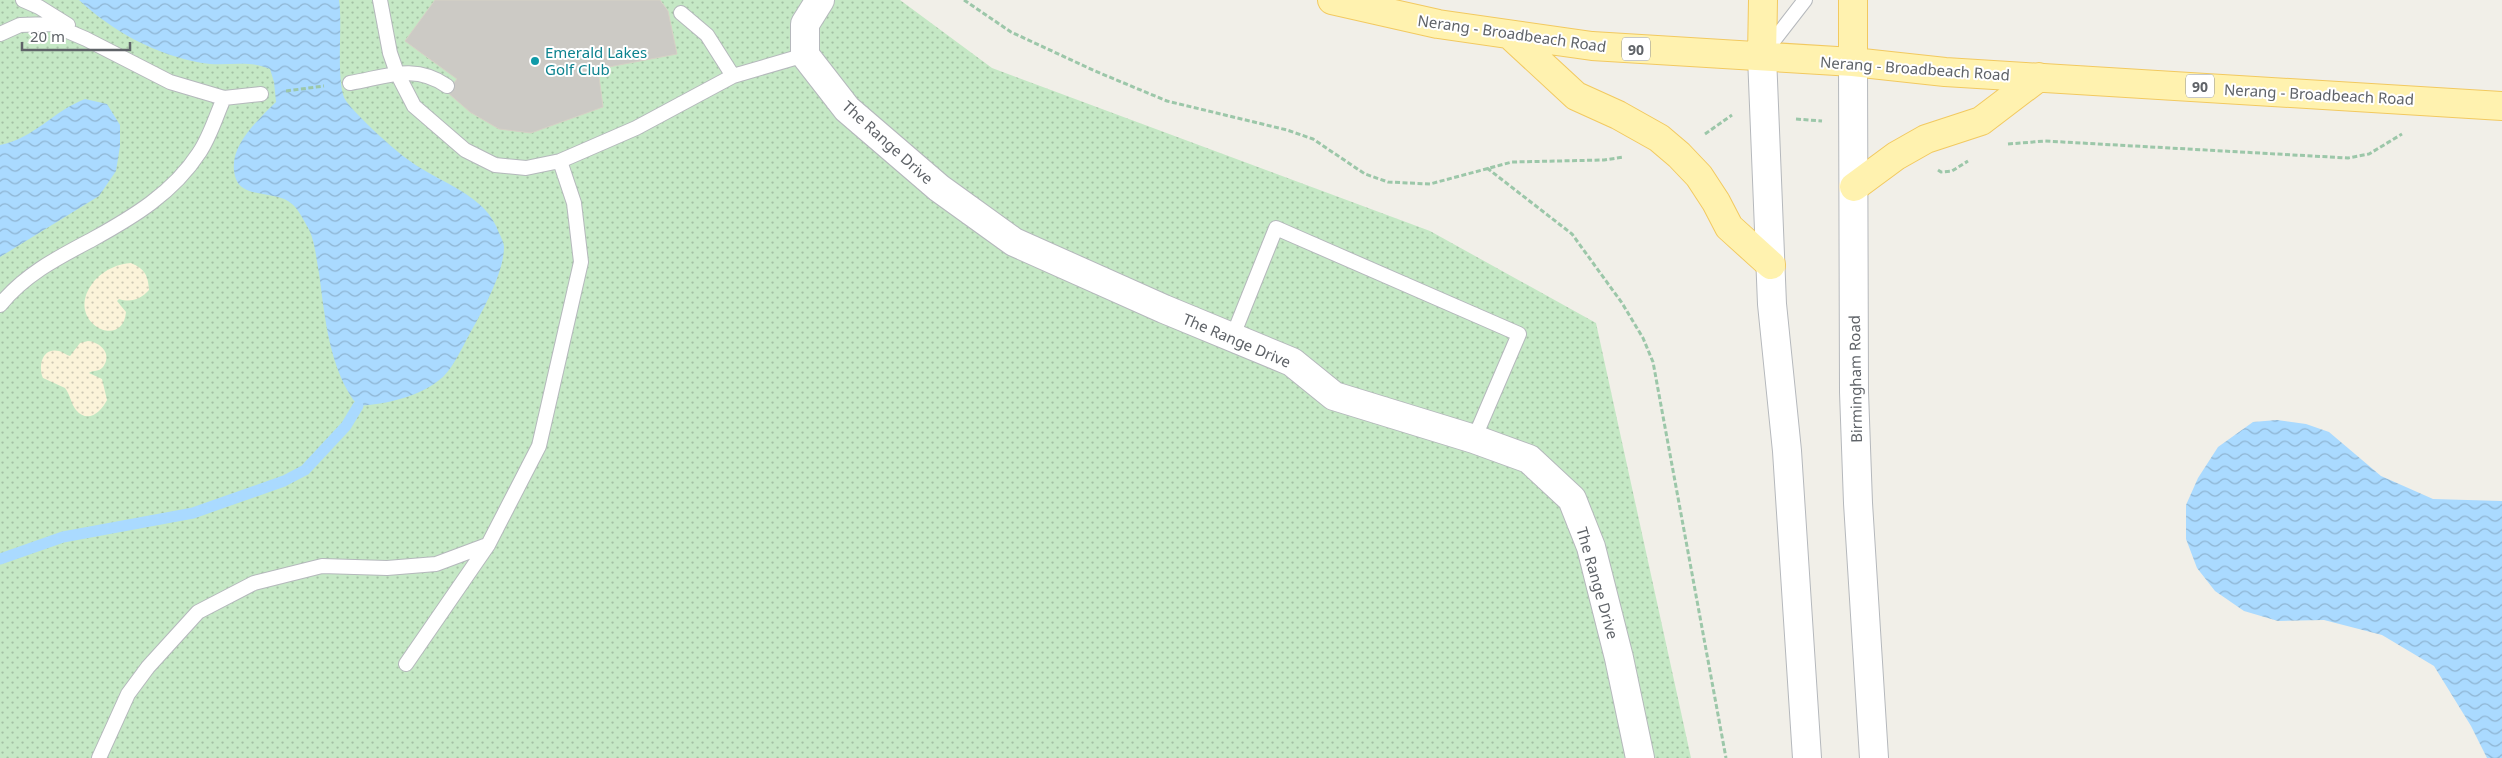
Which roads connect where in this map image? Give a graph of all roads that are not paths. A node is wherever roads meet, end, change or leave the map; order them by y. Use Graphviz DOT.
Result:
graph roads {
  1 [pos="23,0"];
  2 [pos="380,0"];
  3 [pos="820,0"];
  4 [pos="1332,0"];
  5 [pos="1763,0"];
  6 [pos="1806,0"];
  7 [pos="1853,0"];
  8 [pos="681,13"];
  9 [pos="0,34"];
  10 [pos="1510,35"];
  11 [pos="86,39"];
  12 [pos="805,55"];
  13 [pos="1762,56"];
  14 [pos="1853,62"];
  15 [pos="397,73"];
  16 [pos="733,76"];
  17 [pos="2039,77"];
  18 [pos="350,83"];
  19 [pos="447,86"];
  20 [pos="260,94"];
  21 [pos="224,98"];
  22 [pos="2502,106"];
  23 [pos="560,161"];
  24 [pos="1854,187"];
  25 [pos="1771,265"];
  26 [pos="0,305"];
  27 [pos="1232,338"];
  28 [pos="1474,439"];
  29 [pos="488,545"];
  30 [pos="406,664"];
  31 [pos="99,758"];
  32 [pos="1640,758"];
  33 [pos="1807,758"];
  34 [pos="1874,758"];
  1 -- 11 [label="lane"];
  2 -- 15 [label="lane"];
  3 -- 12 [label="street"];
  4 -- 10 [label="main road, Nerang - Broadbeach Road / 90"];
  5 -- 13 [label="main road"];
  6 -- 13 [label="lane"];
  7 -- 14 [label="main road, Birmingham Road"];
  8 -- 16 [label="lane"];
  9 -- 11 [label="lane"];
  10 -- 13 [label="main road, Nerang - Broadbeach Road / 90"];
  10 -- 25 [label="main road"];
  11 -- 21 [label="lane"];
  12 -- 16 [label="lane"];
  12 -- 27 [label="street, The Range Drive"];
  13 -- 14 [label="main road, Nerang - Broadbeach Road / 90"];
  13 -- 25 [label="street"];
  14 -- 17 [label="main road, Nerang - Broadbeach Road / 90"];
  14 -- 24 [label="street, Birmingham Road"];
  15 -- 18 [label="lane"];
  15 -- 19 [label="lane"];
  15 -- 23 [label="lane"];
  16 -- 23 [label="lane"];
  17 -- 22 [label="main road, Nerang - Broadbeach Road / 90"];
  17 -- 24 [label="main road"];
  20 -- 21 [label="lane"];
  21 -- 26 [label="lane"];
  23 -- 29 [label="lane"];
  24 -- 34 [label="street, Birmingham Road"];
  25 -- 33 [label="street"];
  27 -- 28 [label="street, The Range Drive"];
  27 -- 28 [label="lane"];
  28 -- 32 [label="street, The Range Drive"];
  29 -- 30 [label="lane"];
  29 -- 31 [label="lane"];
}
